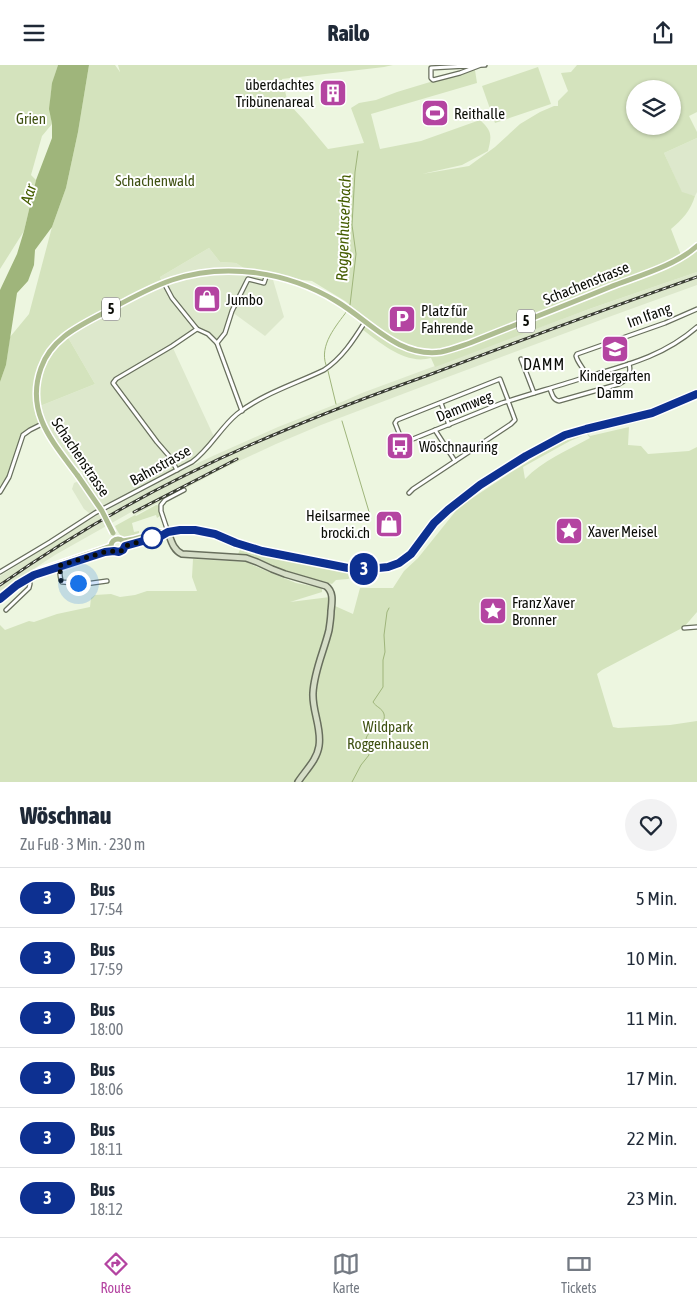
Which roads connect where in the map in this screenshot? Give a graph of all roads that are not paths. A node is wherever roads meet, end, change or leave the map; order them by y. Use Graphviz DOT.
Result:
graph roads {
  1 [pos="481,65"];
  2 [pos="486,65"];
  3 [pos="697,246"];
  4 [pos="267,275"];
  5 [pos="164,283"];
  6 [pos="697,309"];
  7 [pos="365,321"];
  8 [pos="697,327"];
  9 [pos="196,329"];
  10 [pos="217,343"];
  11 [pos="520,359"];
  12 [pos="629,364"];
  13 [pos="587,377"];
  14 [pos="550,389"];
  15 [pos="534,393"];
  16 [pos="697,394"];
  17 [pos="508,401"];
  18 [pos="440,403"];
  19 [pos="242,411"];
  20 [pos="42,424"];
  21 [pos="449,425"];
  22 [pos="435,430"];
  23 [pos="455,461"];
  24 [pos="177,470"];
  25 [pos="184,490"];
  26 [pos="0,492"];
  27 [pos="409,493"];
  28 [pos="168,532"];
  29 [pos="114,536"];
  30 [pos="124,543"];
  31 [pos="112,548"];
  32 [pos="58,566"];
  33 [pos="0,572"];
  34 [pos="31,577"];
  35 [pos="107,581"];
  36 [pos="0,599"];
  37 [pos="6,610"];
  38 [pos="697,627"];
  39 [pos="684,628"];
  40 [pos="298,782"];
  1 -- 1 [label="street"];
  1 -- 2 [label="street"];
  3 -- 7 [label="main road, Schachenstrasse / 5"];
  4 -- 5 [label="main road, Schachenstrasse / 5"];
  4 -- 7 [label="main road, Schachenstrasse / 5"];
  4 -- 10 [label="street"];
  5 -- 9 [label="street"];
  5 -- 20 [label="main road, Schachenstrasse / 5"];
  6 -- 13 [label="street, Im Ifang"];
  7 -- 19 [label="street, Bahnstrasse"];
  8 -- 12 [label="street, Dammweg"];
  9 -- 10 [label="street"];
  9 -- 24 [label="street"];
  10 -- 19 [label="street"];
  11 -- 15 [label="street"];
  12 -- 13 [label="street, Dammweg"];
  12 -- 14 [label="street"];
  13 -- 14 [label="street, Dammweg"];
  14 -- 15 [label="street, Dammweg"];
  15 -- 17 [label="street, Dammweg"];
  16 -- 28 [label="main road"];
  17 -- 18 [label="street"];
  17 -- 21 [label="street, Dammweg"];
  17 -- 23 [label="street"];
  18 -- 21 [label="street"];
  18 -- 22 [label="street, Dammweg"];
  19 -- 24 [label="street, Bahnstrasse"];
  20 -- 26 [label="street"];
  20 -- 29 [label="main road, Schachenstrasse / 5, bridge"];
  21 -- 22 [label="street, Dammweg"];
  22 -- 23 [label="street"];
  23 -- 27 [label="street"];
  24 -- 33 [label="street, Bahnstrasse"];
  25 -- 28 [label="street"];
  28 -- 30 [label="main road"];
  28 -- 40 [label="street"];
  29 -- 30 [label="main road"];
  29 -- 31 [label="main road"];
  30 -- 31 [label="main road"];
  31 -- 32 [label="main road"];
  31 -- 34 [label="main road"];
  32 -- 34 [label="main road"];
  32 -- 35 [label="street"];
  34 -- 36 [label="main road"];
  34 -- 37 [label="street"];
  38 -- 39 [label="street"];
}
